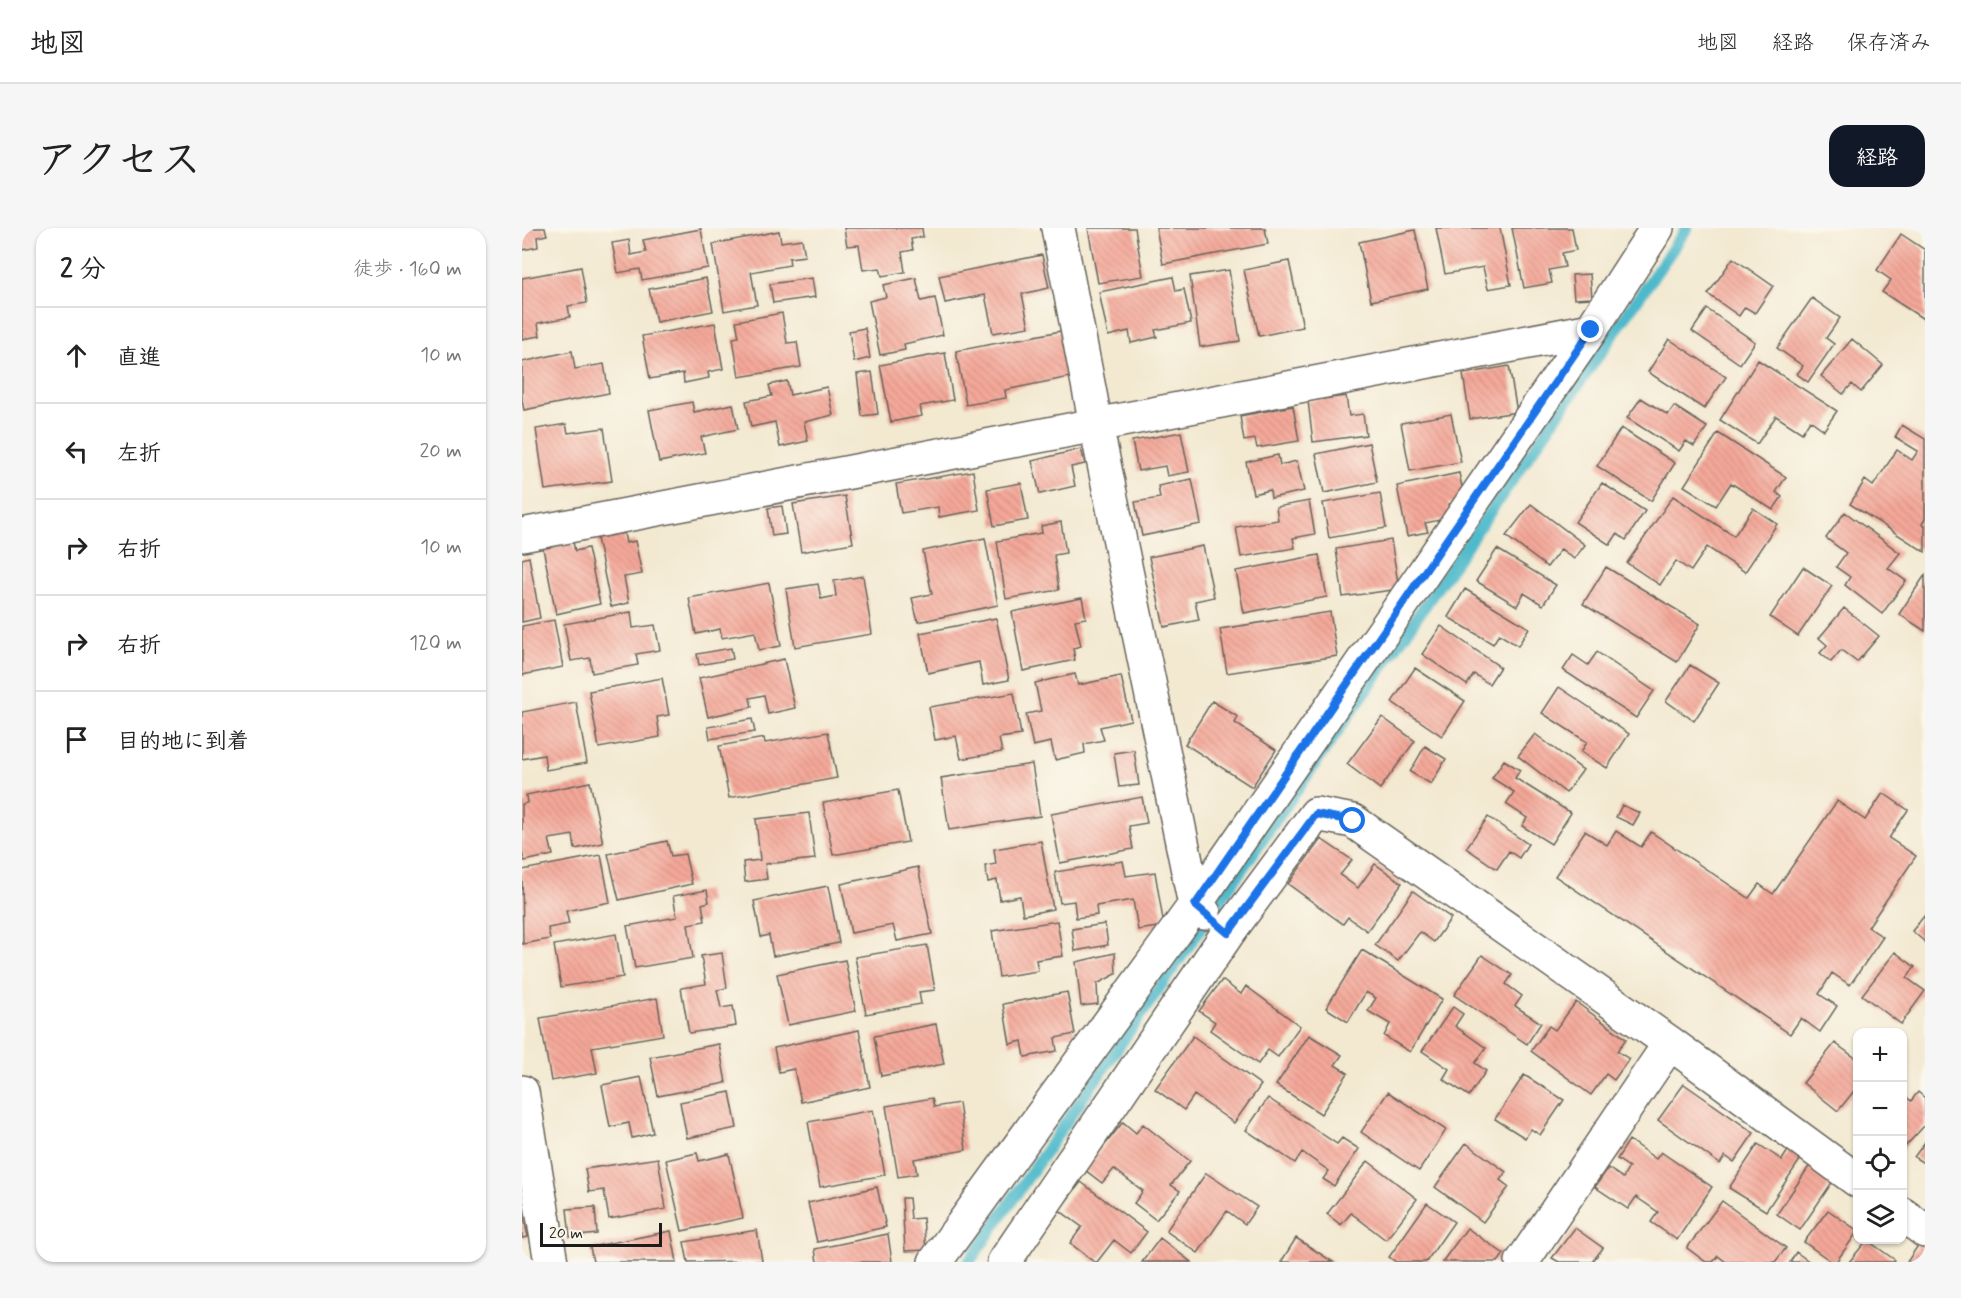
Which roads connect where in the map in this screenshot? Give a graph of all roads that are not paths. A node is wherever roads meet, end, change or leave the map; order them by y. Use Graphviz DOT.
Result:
graph roads {
  1 [pos="1058,228"];
  2 [pos="1657,228"];
  3 [pos="1591,330"];
  4 [pos="1096,425"];
  5 [pos="522,535"];
  6 [pos="1195,905"];
  7 [pos="1228,933"];
  8 [pos="1670,1042"];
  9 [pos="522,1092"];
  10 [pos="1853,1178"];
  11 [pos="1907,1218"];
  12 [pos="1925,1231"];
  13 [pos="551,1262"];
  14 [pos="935,1262"];
  15 [pos="1004,1262"];
  16 [pos="1522,1262"];
  1 -- 4 [label="street"];
  2 -- 3 [label="street"];
  3 -- 4 [label="street"];
  3 -- 6 [label="street"];
  4 -- 5 [label="street"];
  4 -- 6 [label="street"];
  6 -- 7 [label="street"];
  6 -- 14 [label="street"];
  7 -- 8 [label="street"];
  7 -- 15 [label="street"];
  8 -- 10 [label="street"];
  8 -- 16 [label="street"];
  9 -- 13 [label="street"];
  11 -- 12 [label="street"];
}
